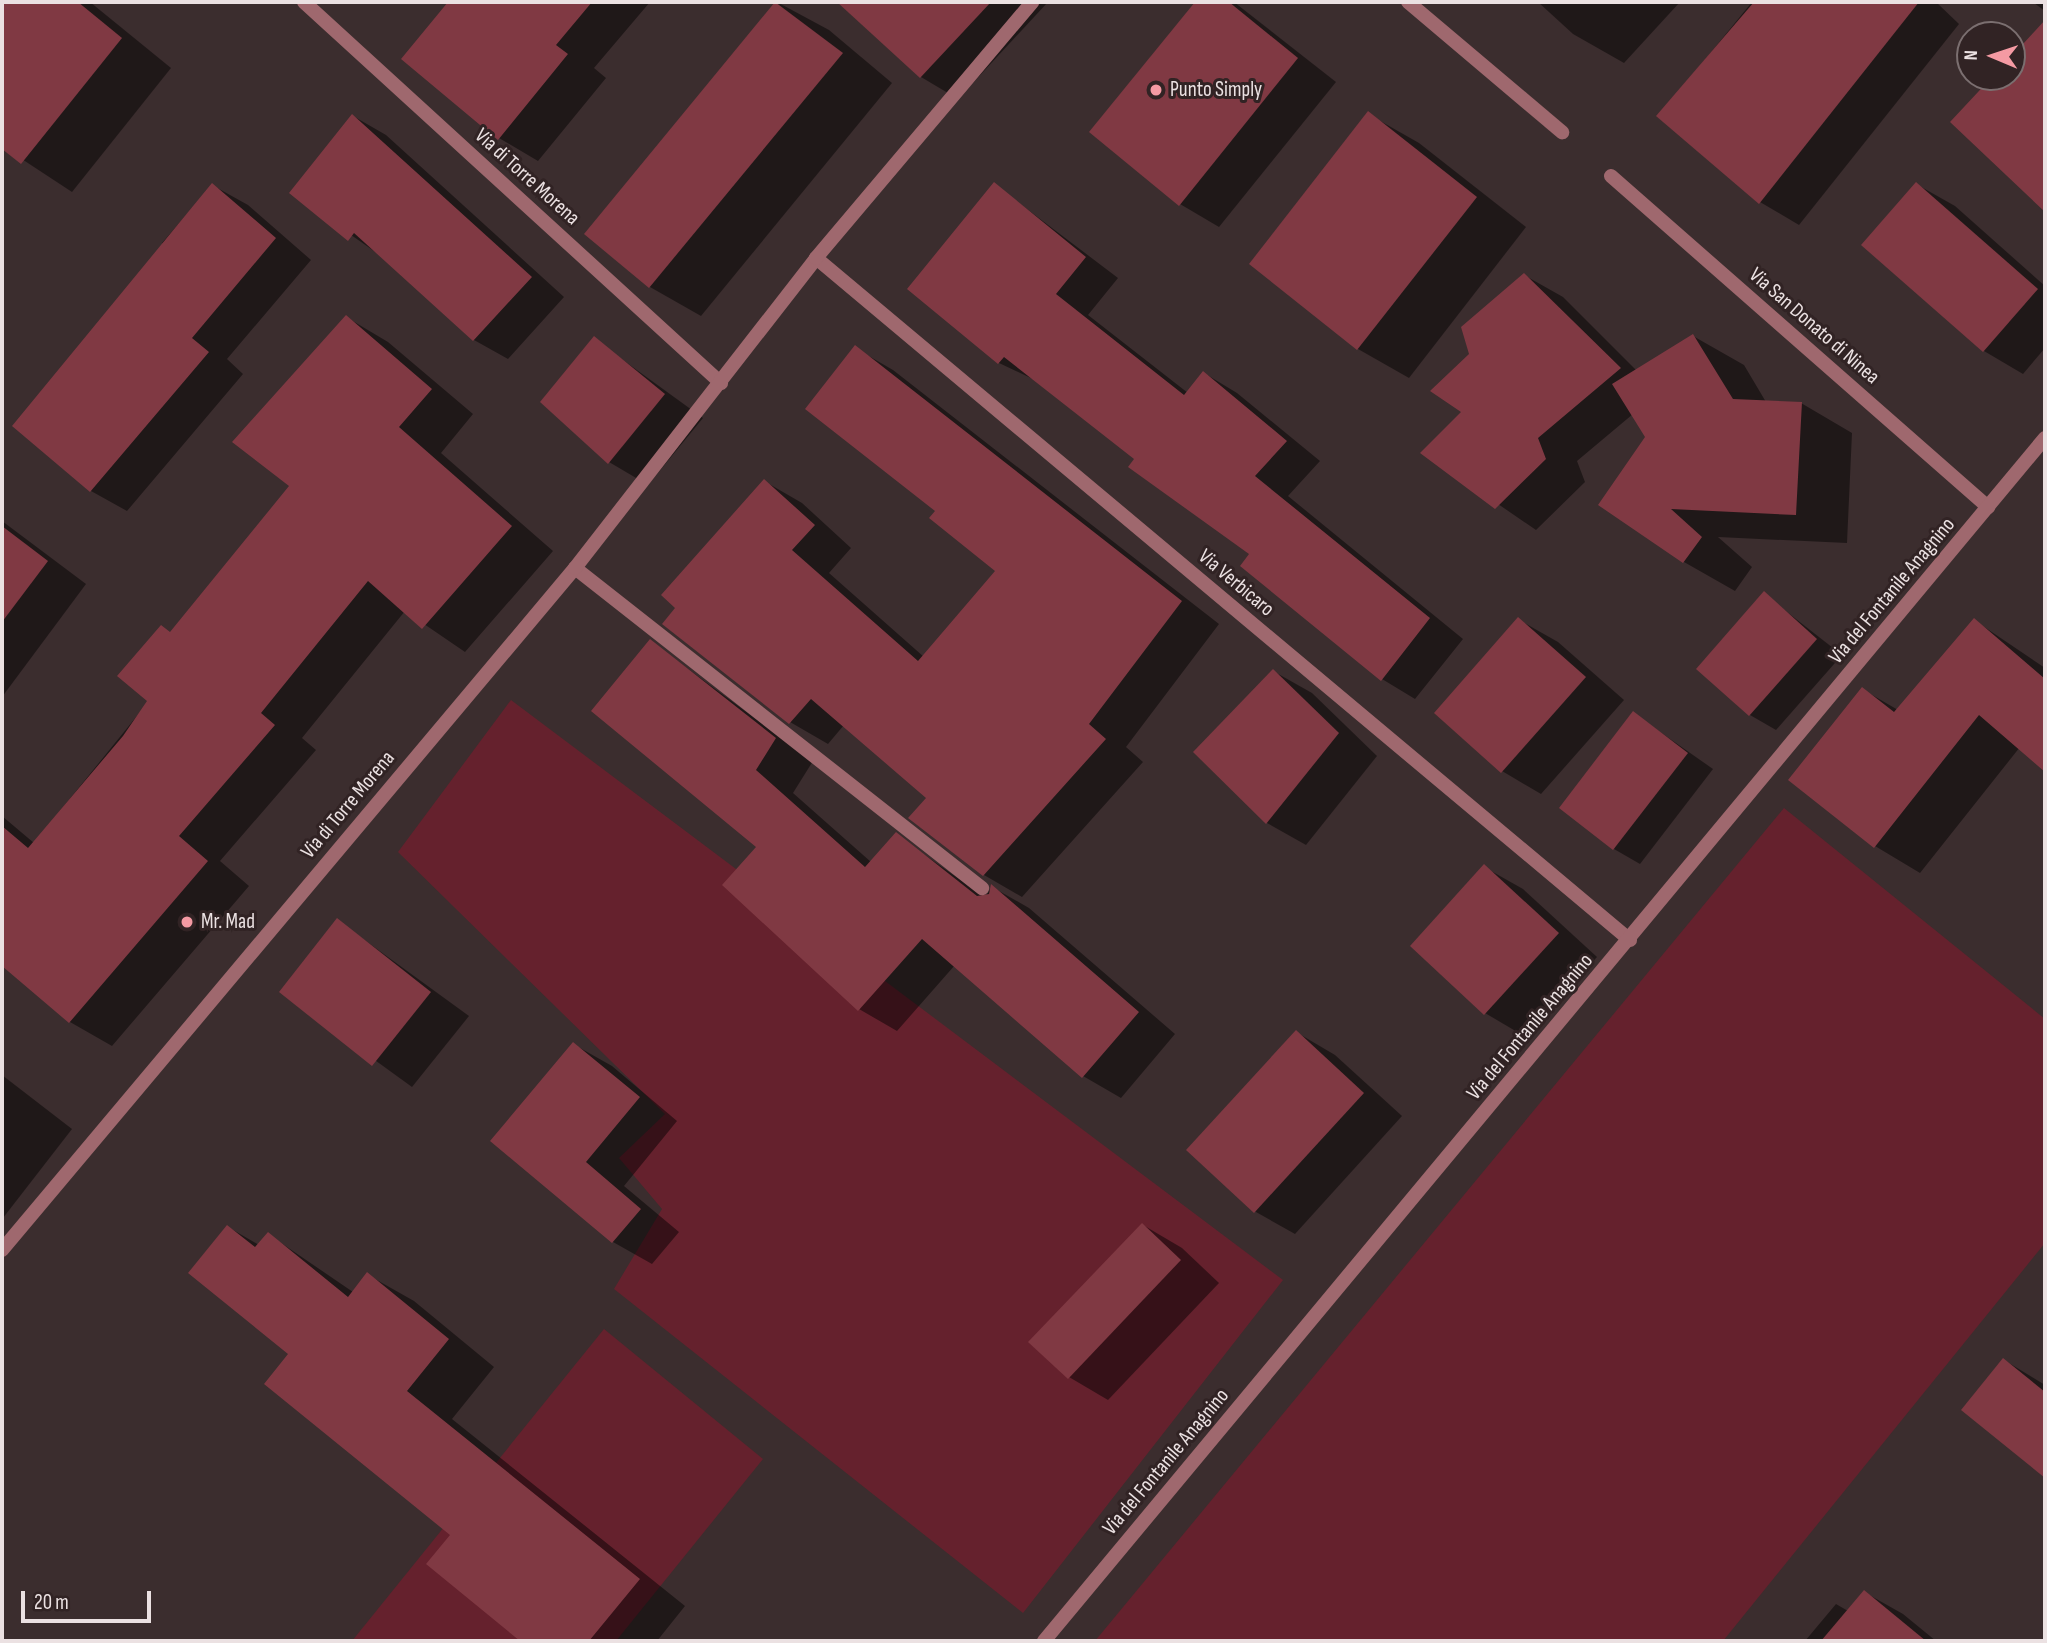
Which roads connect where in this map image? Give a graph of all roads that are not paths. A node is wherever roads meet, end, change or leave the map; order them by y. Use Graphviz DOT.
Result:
graph roads {
  1 [pos="304,2"];
  2 [pos="1032,2"];
  3 [pos="1408,2"];
  4 [pos="1562,132"];
  5 [pos="1611,176"];
  6 [pos="816,258"];
  7 [pos="721,383"];
  8 [pos="2045,438"];
  9 [pos="1988,507"];
  10 [pos="575,568"];
  11 [pos="982,888"];
  12 [pos="1630,940"];
  13 [pos="2,1250"];
  14 [pos="1044,1641"];
  1 -- 7 [label="street, Via di Torre Morena"];
  2 -- 6 [label="street, Via di Torre Morena"];
  3 -- 4 [label="street"];
  5 -- 9 [label="street, Via San Donato di Ninea"];
  6 -- 7 [label="street, Via di Torre Morena"];
  6 -- 12 [label="street, Via Verbicaro"];
  7 -- 10 [label="street, Via di Torre Morena"];
  8 -- 9 [label="street, Via del Fontanile Anagnino"];
  9 -- 12 [label="street, Via del Fontanile Anagnino"];
  10 -- 11 [label="street"];
  10 -- 13 [label="street, Via di Torre Morena"];
  12 -- 14 [label="street, Via del Fontanile Anagnino"];
}
